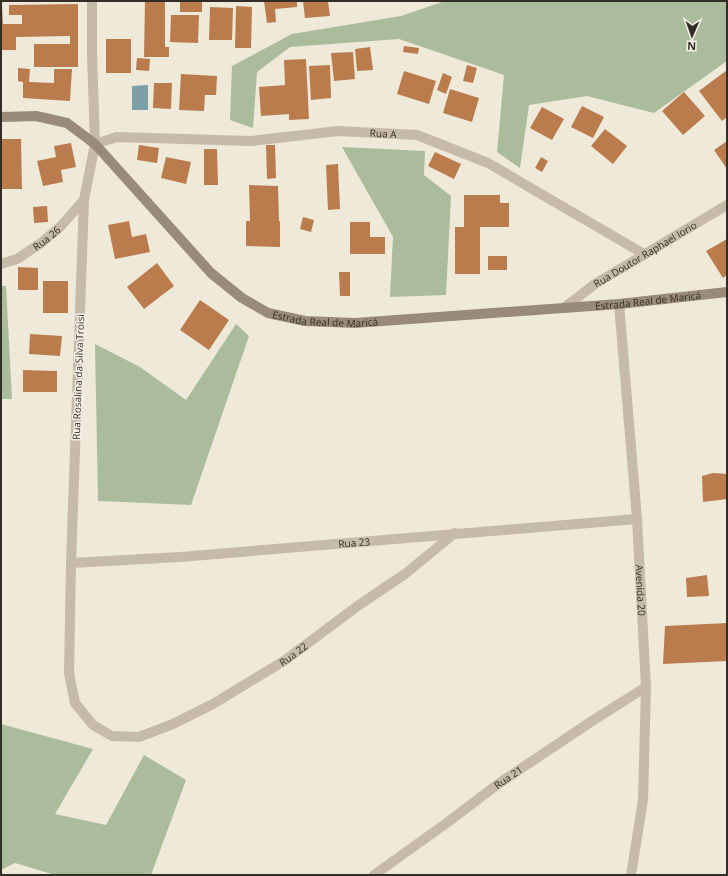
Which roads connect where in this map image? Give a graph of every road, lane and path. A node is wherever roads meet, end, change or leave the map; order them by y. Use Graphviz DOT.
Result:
graph roads {
  1 [pos="92,1"];
  2 [pos="1,117"];
  3 [pos="95,144"];
  4 [pos="84,200"];
  5 [pos="727,205"];
  6 [pos="644,254"];
  7 [pos="1,264"];
  8 [pos="727,292"];
  9 [pos="619,304"];
  10 [pos="565,307"];
  11 [pos="637,519"];
  12 [pos="455,533"];
  13 [pos="71,563"];
  14 [pos="646,687"];
  15 [pos="112,736"];
  16 [pos="374,875"];
  17 [pos="631,875"];
  1 -- 3 [label="street, Rua Rosalina da Silva Troisi"];
  2 -- 3 [label="main road, Estrada Real de Maricá"];
  3 -- 4 [label="street, Rua Rosalina da Silva Troisi"];
  3 -- 6 [label="street, Rua A"];
  3 -- 10 [label="main road, Estrada Real de Maricá"];
  4 -- 7 [label="street, Rua 26"];
  4 -- 13 [label="street, Rua Rosalina da Silva Troisi"];
  5 -- 6 [label="street, Rua Doutor Raphael Iorio"];
  6 -- 10 [label="street, Rua Doutor Raphael Iorio"];
  8 -- 9 [label="main road, Estrada Real de Maricá"];
  9 -- 10 [label="main road, Estrada Real de Maricá"];
  9 -- 11 [label="street, Avenida 20"];
  11 -- 12 [label="street, Rua 23"];
  11 -- 14 [label="street, Avenida 20"];
  12 -- 13 [label="street, Rua 23"];
  12 -- 15 [label="street, Rua 22"];
  13 -- 15 [label="street, Rua Rosalina da Silva Troisi"];
  14 -- 16 [label="street, Rua 21"];
  14 -- 17 [label="street, Avenida 20"];
}
